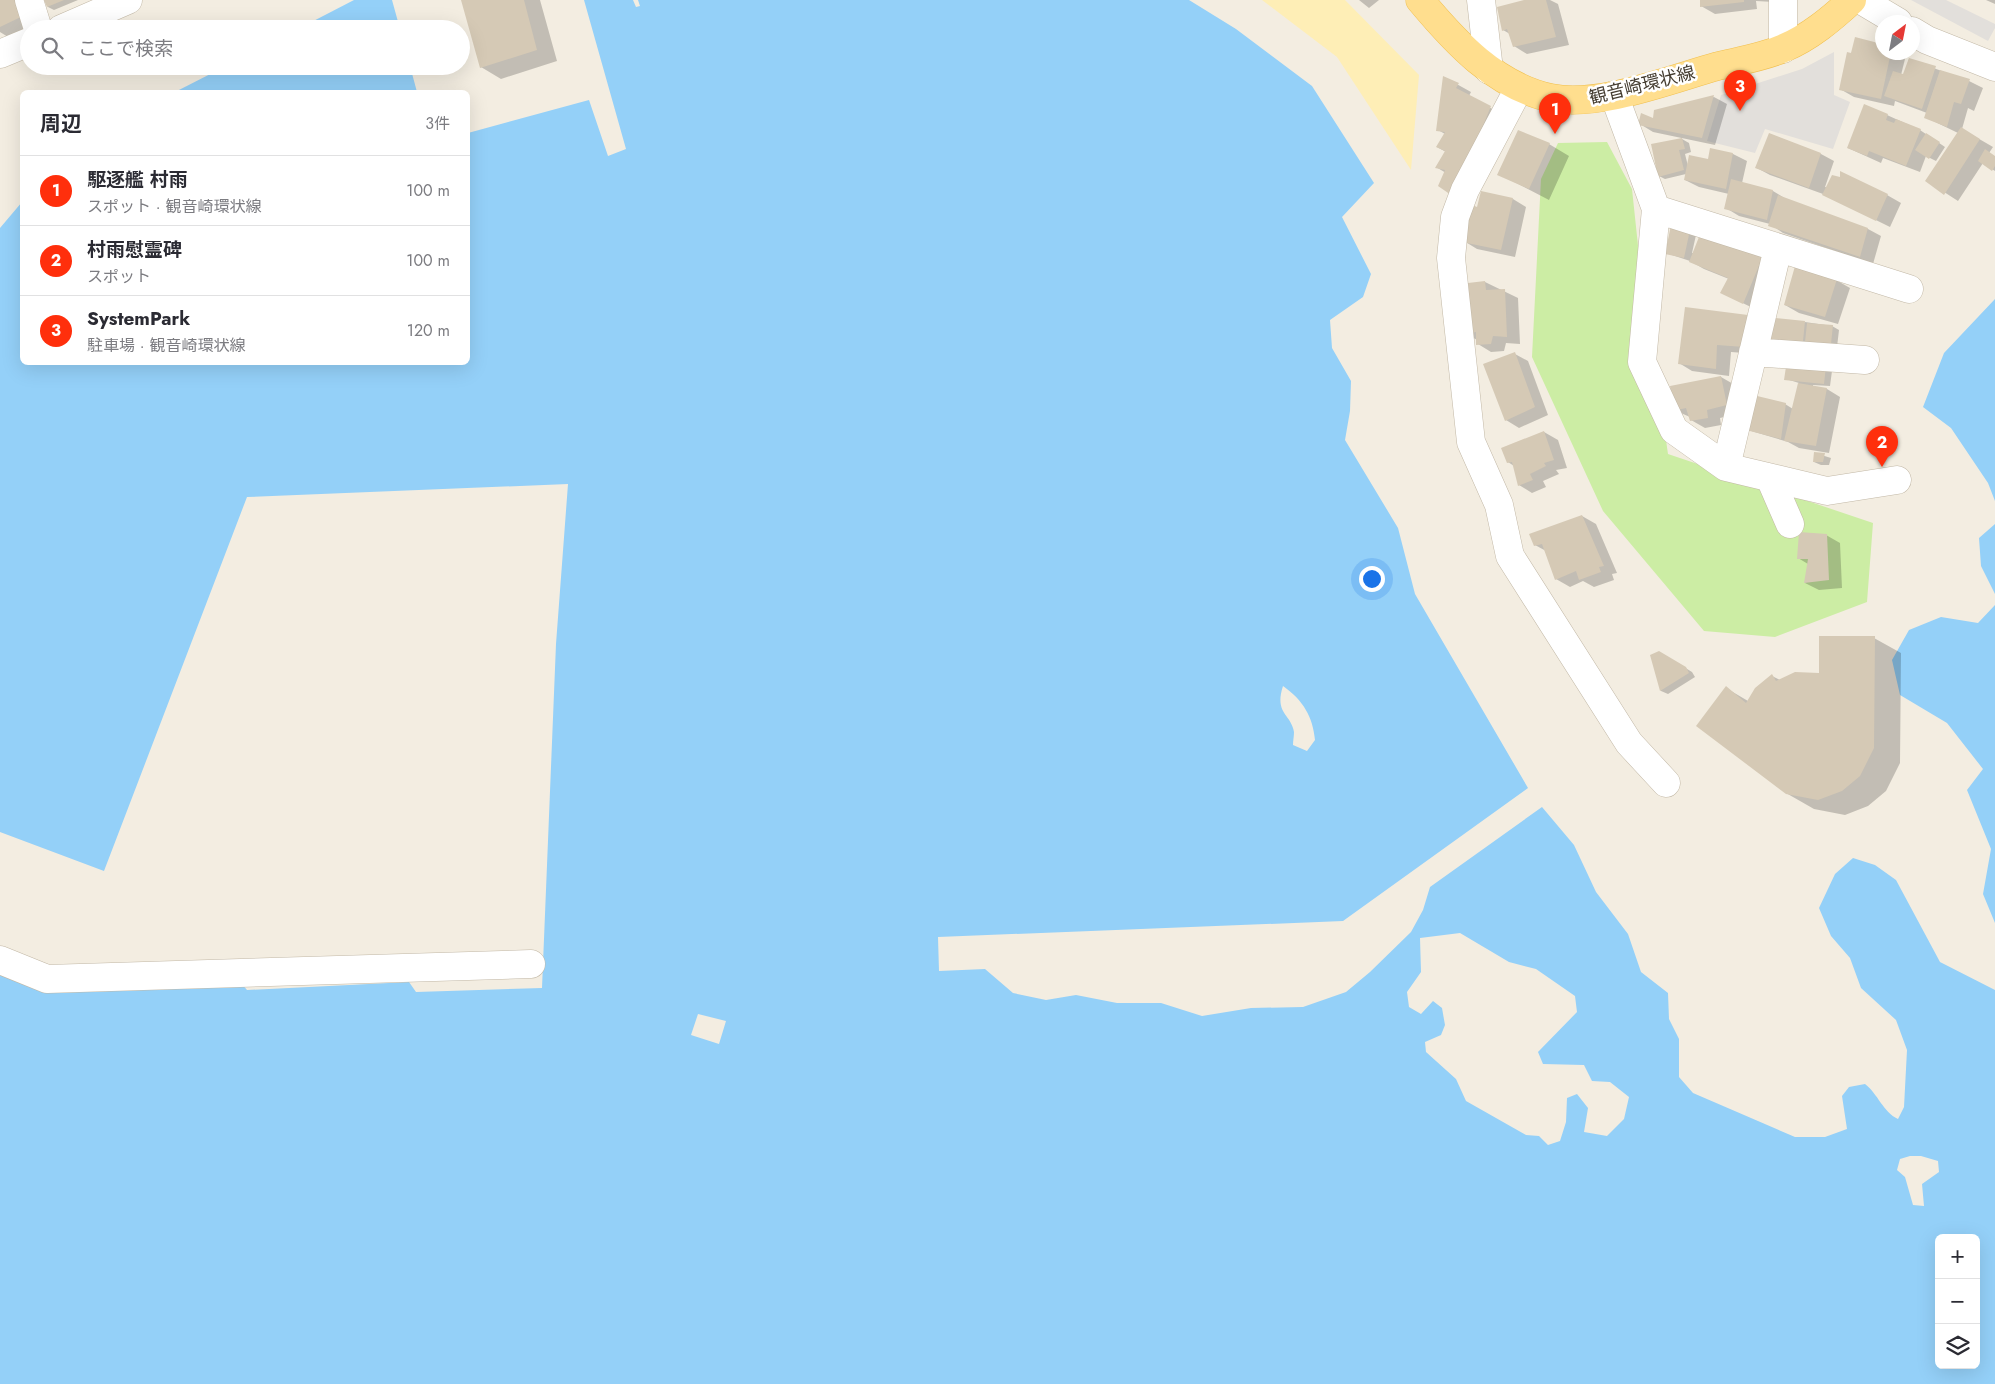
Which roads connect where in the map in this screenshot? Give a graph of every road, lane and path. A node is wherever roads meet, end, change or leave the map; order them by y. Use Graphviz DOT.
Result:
graph roads {
  1 [pos="29,0"];
  2 [pos="128,0"];
  3 [pos="1420,0"];
  4 [pos="1480,0"];
  5 [pos="1783,0"];
  6 [pos="1852,0"];
  7 [pos="1861,0"];
  8 [pos="1886,15"];
  9 [pos="35,20"];
  10 [pos="82,20"];
  11 [pos="1920,36"];
  12 [pos="20,46"];
  13 [pos="1784,48"];
  14 [pos="0,54"];
  15 [pos="1995,67"];
  16 [pos="1489,70"];
  17 [pos="1519,88"];
  18 [pos="1614,95"];
  19 [pos="1656,209"];
  20 [pos="1778,248"];
  21 [pos="1909,289"];
  22 [pos="1753,352"];
  23 [pos="1865,360"];
  24 [pos="1726,467"];
  25 [pos="1770,478"];
  26 [pos="1897,480"];
  27 [pos="1790,524"];
  28 [pos="1666,783"];
  29 [pos="0,960"];
  30 [pos="531,964"];
  1 -- 9 [label="street"];
  2 -- 10 [label="street"];
  3 -- 16 [label="main road, 観音崎環状線"];
  4 -- 16 [label="street"];
  5 -- 13 [label="street"];
  6 -- 13 [label="main road, 観音崎環状線"];
  7 -- 8 [label="street"];
  11 -- 15 [label="street"];
  12 -- 14 [label="street"];
  13 -- 18 [label="main road, 観音崎環状線"];
  16 -- 17 [label="main road, 観音崎環状線"];
  17 -- 18 [label="main road, 観音崎環状線"];
  17 -- 28 [label="street"];
  18 -- 19 [label="street"];
  19 -- 20 [label="street"];
  19 -- 24 [label="street"];
  20 -- 21 [label="street"];
  20 -- 22 [label="street"];
  22 -- 23 [label="street"];
  22 -- 24 [label="street"];
  24 -- 25 [label="street"];
  25 -- 26 [label="street"];
  25 -- 27 [label="street"];
  29 -- 30 [label="street"];
}
